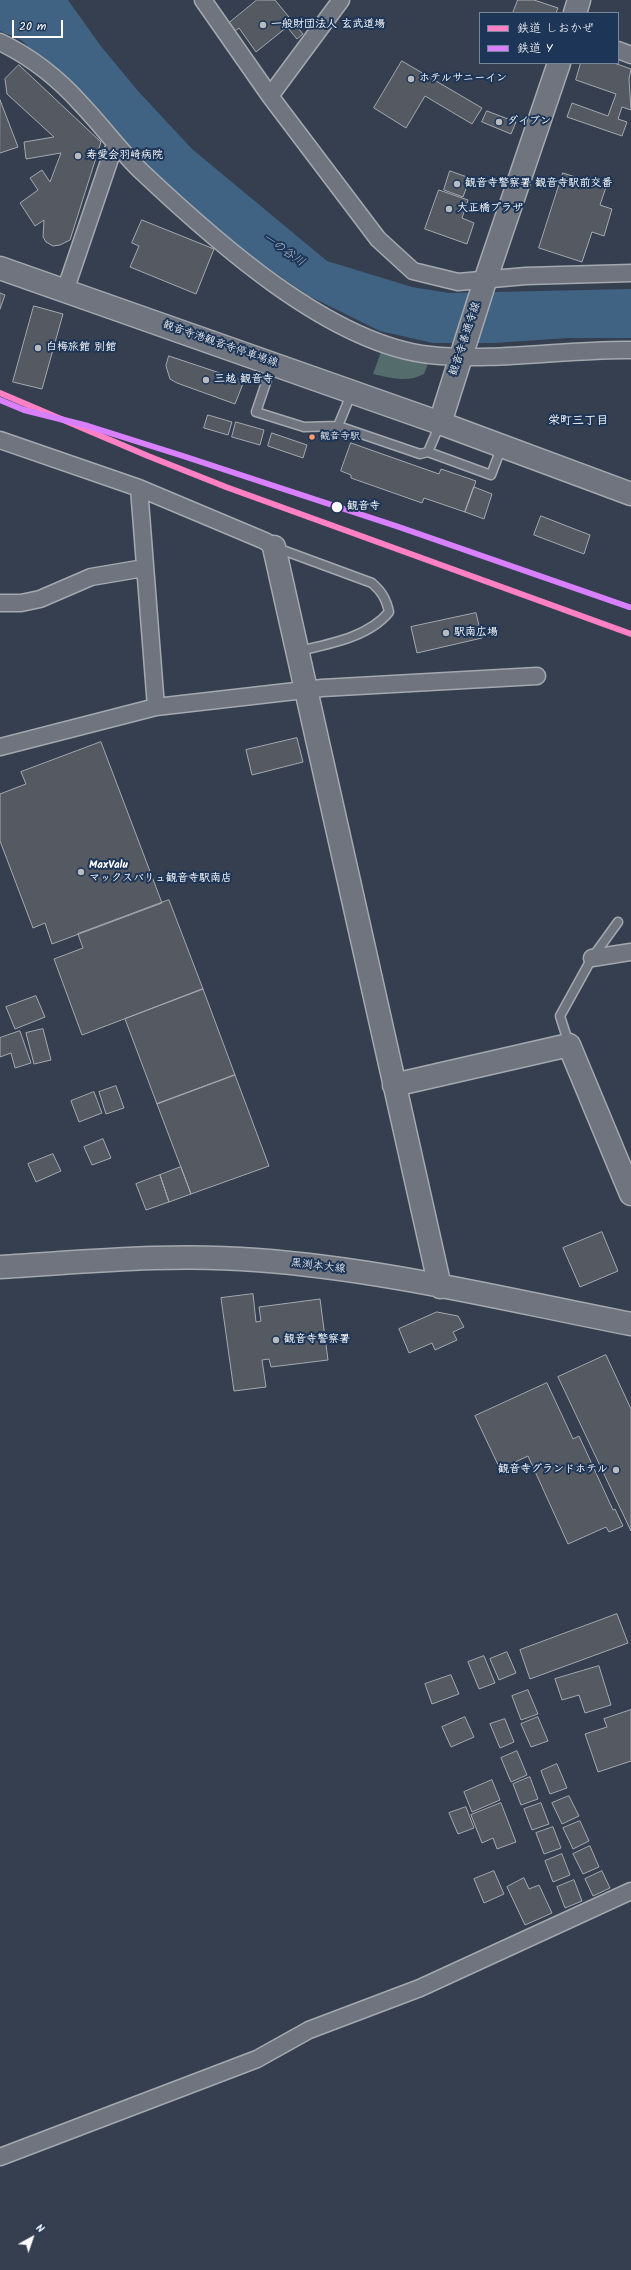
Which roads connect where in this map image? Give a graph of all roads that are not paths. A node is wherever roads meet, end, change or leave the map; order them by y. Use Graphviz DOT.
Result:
graph roads {
  1 [pos="203,0"];
  2 [pos="341,0"];
  3 [pos="0,42"];
  4 [pos="619,50"];
  5 [pos="631,55"];
  6 [pos="558,64"];
  7 [pos="270,96"];
  8 [pos="115,144"];
  9 [pos="0,268"];
  10 [pos="631,273"];
  11 [pos="485,281"];
  12 [pos="65,291"];
  13 [pos="631,350"];
  14 [pos="461,356"];
  15 [pos="272,364"];
  16 [pos="352,392"];
  17 [pos="440,423"];
  18 [pos="338,426"];
  19 [pos="0,440"];
  20 [pos="502,446"];
  21 [pos="428,452"];
  22 [pos="139,488"];
  23 [pos="631,494"];
  24 [pos="274,547"];
  25 [pos="144,568"];
  26 [pos="0,603"];
  27 [pos="297,652"];
  28 [pos="537,676"];
  29 [pos="306,690"];
  30 [pos="156,707"];
  31 [pos="0,747"];
  32 [pos="618,922"];
  33 [pos="631,952"];
  34 [pos="592,958"];
  35 [pos="569,1045"];
  36 [pos="394,1085"];
  37 [pos="631,1194"];
  38 [pos="0,1267"];
  39 [pos="440,1287"];
  40 [pos="631,1324"];
  41 [pos="631,1891"];
  42 [pos="0,2157"];
  1 -- 7 [label="street"];
  2 -- 7 [label="street"];
  3 -- 8 [label="street"];
  4 -- 5 [label="street"];
  6 -- 11 [label="main road, 観音寺善通寺線"];
  7 -- 11 [label="street"];
  8 -- 12 [label="street"];
  8 -- 14 [label="street"];
  9 -- 12 [label="main road, 観音寺港観音寺停車場線"];
  10 -- 11 [label="street"];
  11 -- 14 [label="main road, 観音寺善通寺線"];
  12 -- 15 [label="main road, 観音寺港観音寺停車場線"];
  13 -- 14 [label="street"];
  14 -- 17 [label="main road, 観音寺善通寺線"];
  15 -- 16 [label="main road, 観音寺港観音寺停車場線"];
  15 -- 18 [label="lane"];
  16 -- 17 [label="main road, 観音寺港観音寺停車場線"];
  16 -- 18 [label="lane"];
  17 -- 20 [label="main road"];
  17 -- 21 [label="lane"];
  18 -- 21 [label="lane"];
  19 -- 22 [label="street"];
  20 -- 21 [label="lane"];
  20 -- 23 [label="main road"];
  22 -- 24 [label="street"];
  22 -- 25 [label="street"];
  24 -- 27 [label="main road"];
  24 -- 27 [label="lane"];
  25 -- 26 [label="street"];
  25 -- 30 [label="street"];
  27 -- 29 [label="main road"];
  28 -- 29 [label="street"];
  29 -- 30 [label="street"];
  29 -- 36 [label="main road"];
  30 -- 31 [label="street"];
  32 -- 34 [label="lane"];
  33 -- 34 [label="street"];
  34 -- 35 [label="lane"];
  35 -- 36 [label="main road"];
  35 -- 37 [label="main road"];
  36 -- 39 [label="main road"];
  38 -- 39 [label="main road, 黒渕本大線"];
  39 -- 40 [label="main road, 黒渕本大線"];
  41 -- 42 [label="street"];
}
